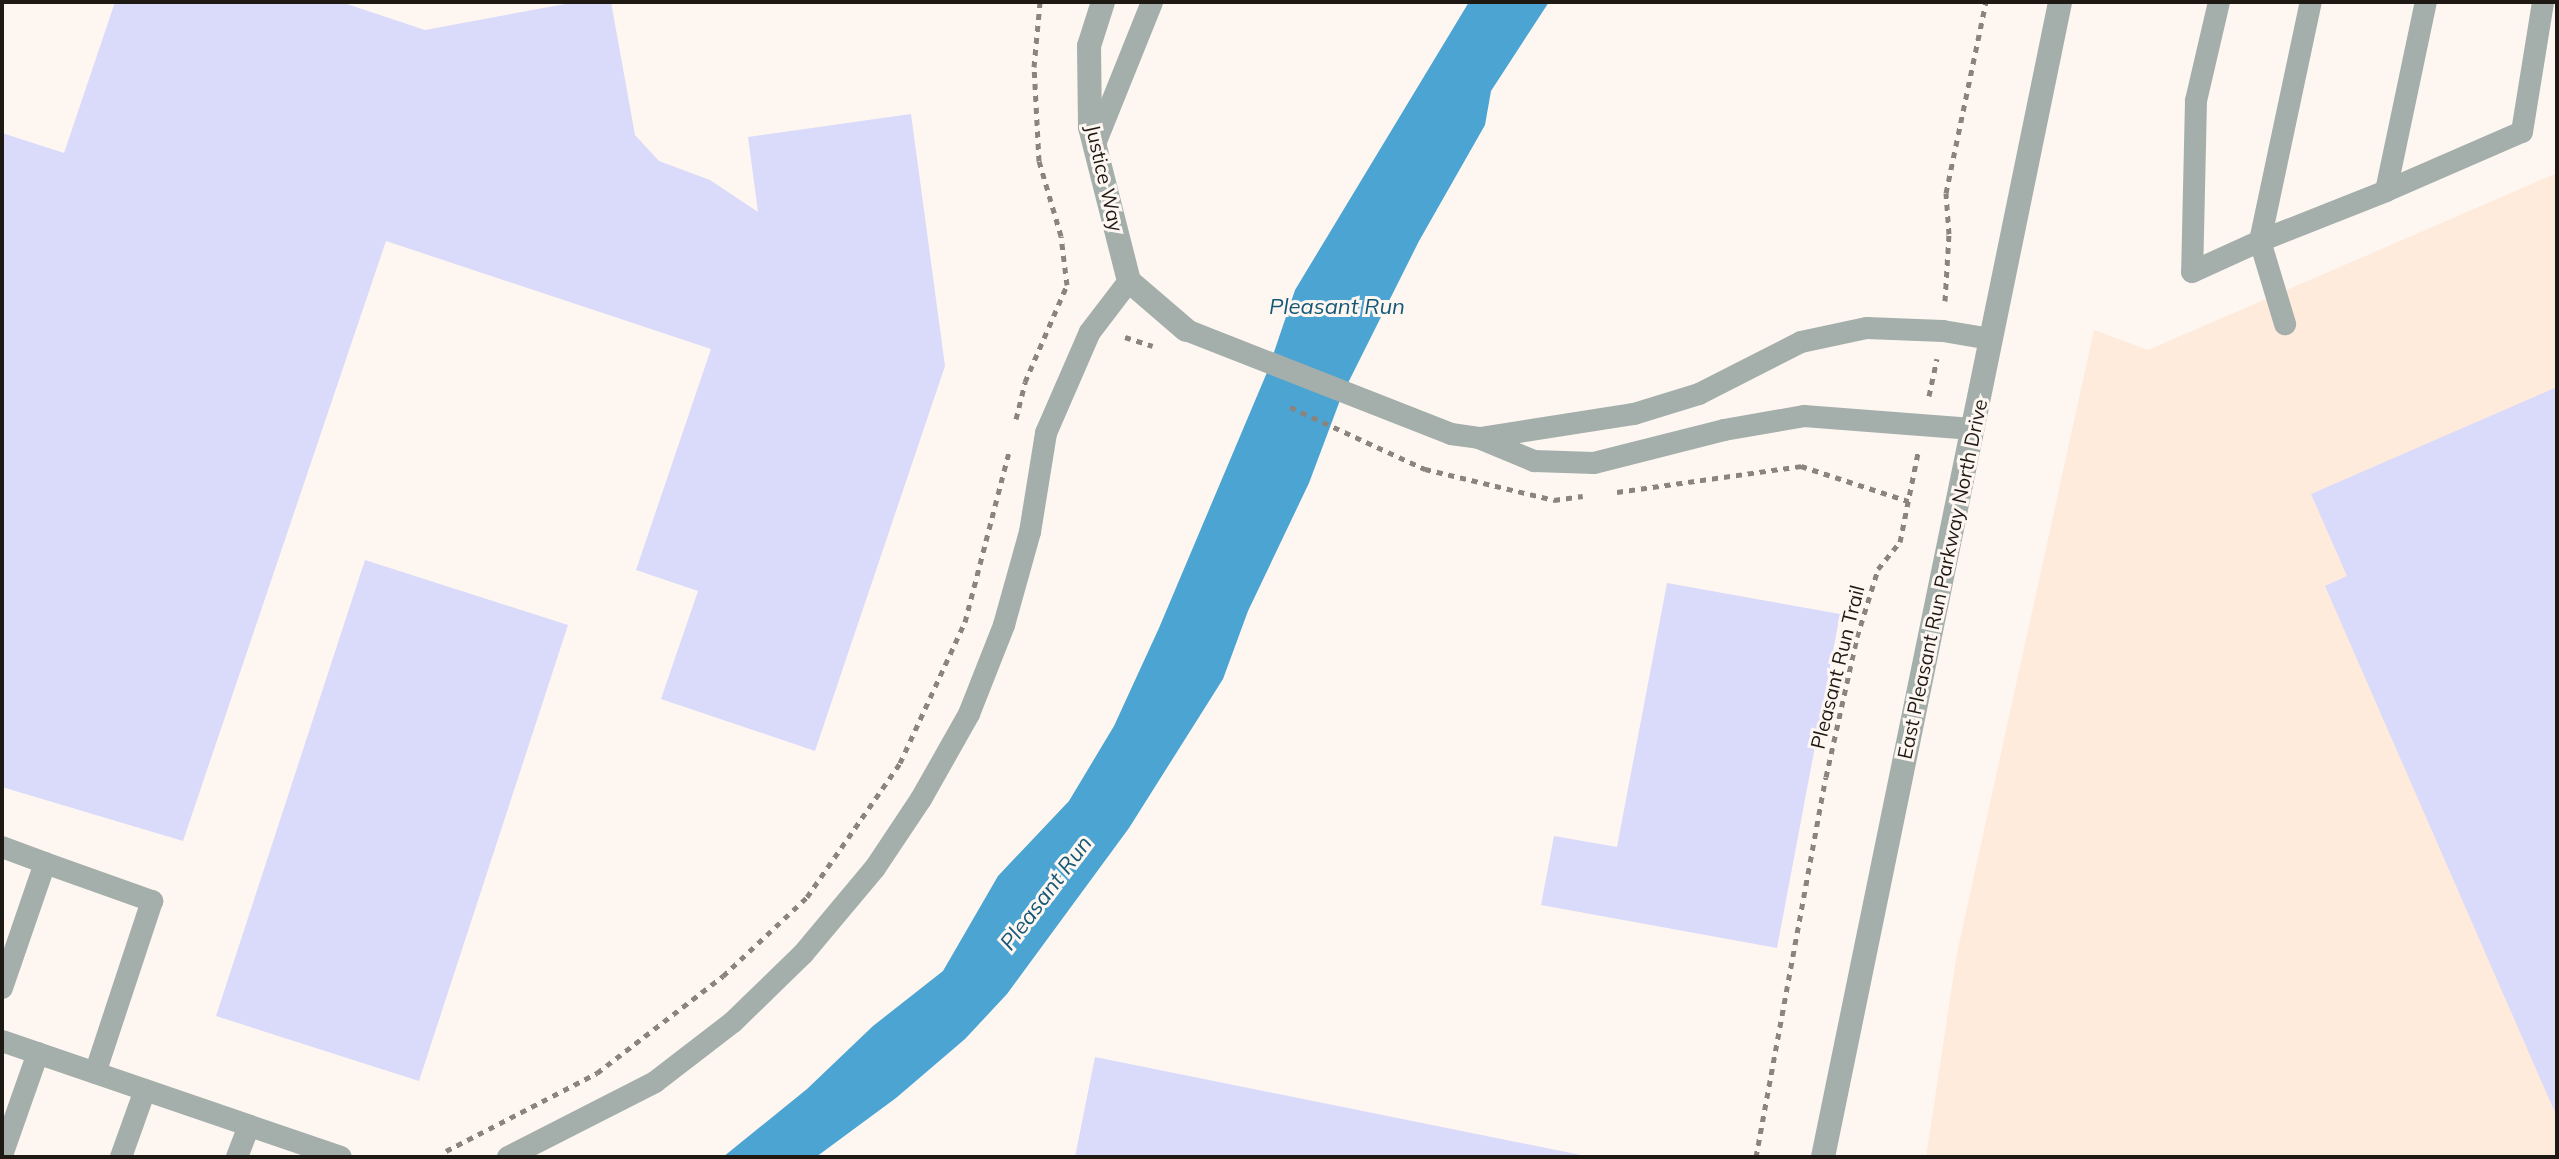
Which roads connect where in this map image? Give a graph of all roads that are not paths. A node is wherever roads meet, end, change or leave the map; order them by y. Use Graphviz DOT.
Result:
graph roads {
  1 [pos="1103,2"];
  2 [pos="1152,2"];
  3 [pos="2060,2"];
  4 [pos="2219,2"];
  5 [pos="2311,2"];
  6 [pos="2426,2"];
  7 [pos="2543,2"];
  8 [pos="1095,144"];
  9 [pos="2386,191"];
  10 [pos="2260,241"];
  11 [pos="1129,281"];
  12 [pos="2285,324"];
  13 [pos="1186,330"];
  14 [pos="1991,339"];
  15 [pos="1972,429"];
  16 [pos="1479,438"];
  17 [pos="2,847"];
  18 [pos="45,863"];
  19 [pos="2,988"];
  20 [pos="2,1041"];
  21 [pos="38,1053"];
  22 [pos="95,1073"];
  23 [pos="145,1090"];
  24 [pos="249,1126"];
  25 [pos="2,1155"];
  26 [pos="121,1157"];
  27 [pos="237,1157"];
  28 [pos="341,1157"];
  29 [pos="508,1157"];
  30 [pos="1823,1157"];
  1 -- 8 [label="street, Justice Way"];
  2 -- 8 [label="lane"];
  3 -- 14 [label="street, East Pleasant Run Parkway North Drive"];
  4 -- 10 [label="lane"];
  5 -- 10 [label="lane"];
  6 -- 9 [label="lane"];
  7 -- 9 [label="lane"];
  8 -- 11 [label="street, Justice Way"];
  9 -- 10 [label="lane"];
  10 -- 12 [label="lane"];
  11 -- 13 [label="street"];
  11 -- 29 [label="lane"];
  13 -- 16 [label="lane"];
  14 -- 15 [label="street, East Pleasant Run Parkway North Drive"];
  14 -- 16 [label="lane"];
  15 -- 16 [label="lane"];
  15 -- 30 [label="street, East Pleasant Run Parkway North Drive"];
  17 -- 18 [label="lane"];
  18 -- 19 [label="lane"];
  18 -- 22 [label="lane"];
  20 -- 21 [label="lane"];
  21 -- 22 [label="lane"];
  21 -- 25 [label="lane"];
  22 -- 23 [label="lane"];
  23 -- 24 [label="lane"];
  23 -- 26 [label="lane"];
  24 -- 27 [label="lane"];
  24 -- 28 [label="lane"];
}
